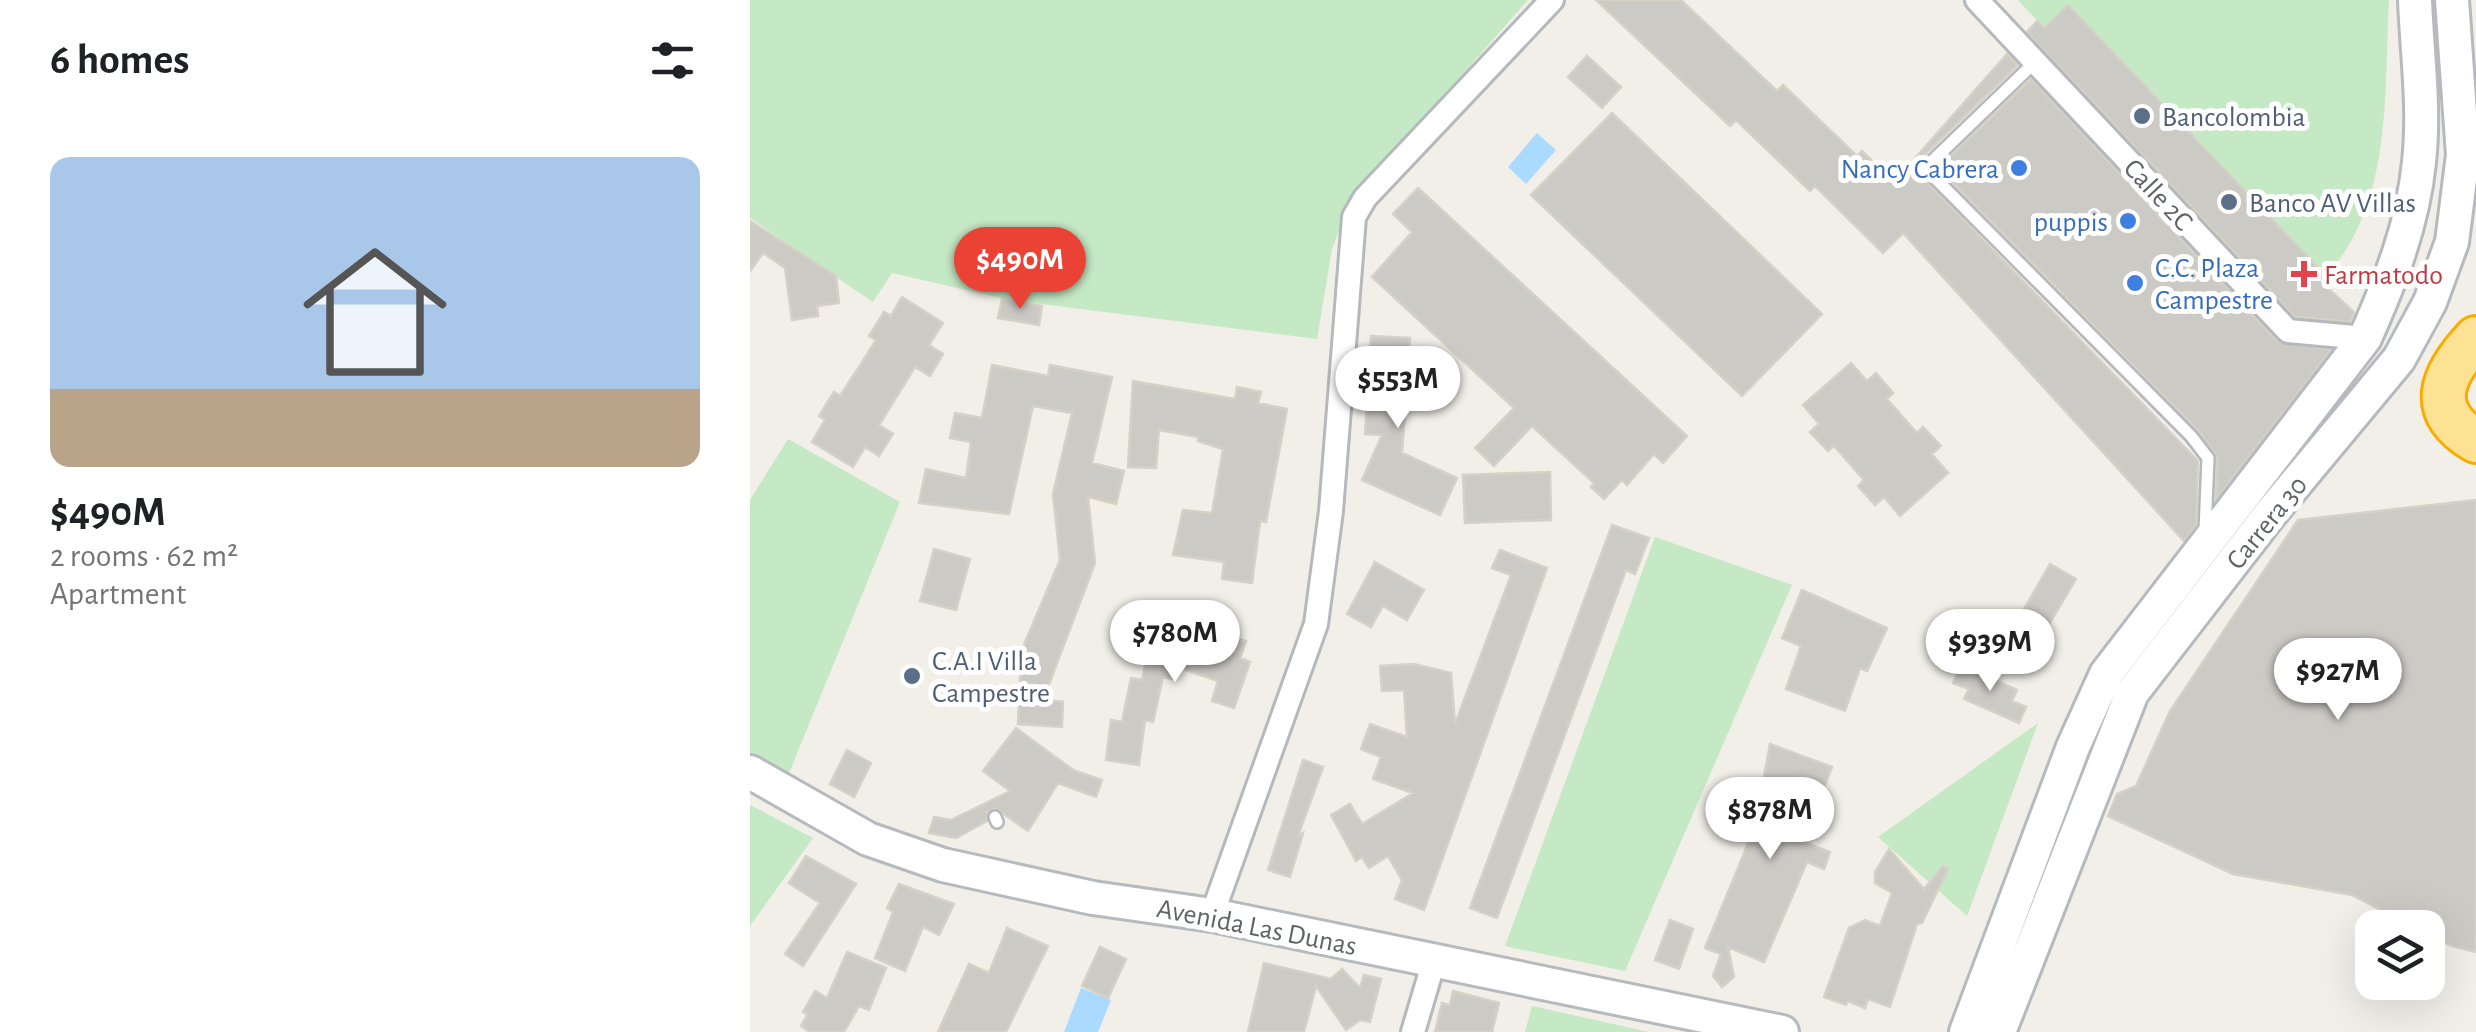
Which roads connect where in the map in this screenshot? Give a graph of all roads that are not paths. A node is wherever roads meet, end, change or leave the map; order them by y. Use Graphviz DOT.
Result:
graph roads {
  1 [pos="1552,0"];
  2 [pos="1977,0"];
  3 [pos="2415,0"];
  4 [pos="2452,0"];
  5 [pos="2034,63"];
  6 [pos="2365,338"];
  7 [pos="2476,338"];
  8 [pos="2476,440"];
  9 [pos="2203,546"];
  10 [pos="750,772"];
  11 [pos="1212,915"];
  12 [pos="1434,960"];
  13 [pos="1413,1032"];
  14 [pos="1782,1032"];
  15 [pos="1966,1032"];
  16 [pos="1999,1032"];
  1 -- 11 [label="street"];
  2 -- 5 [label="street, Calle 2C"];
  3 -- 6 [label="main road, Carrera 30"];
  4 -- 16 [label="main road, Carrera 30"];
  5 -- 6 [label="street, Calle 2C"];
  5 -- 9 [label="lane"];
  6 -- 9 [label="main road, Carrera 30"];
  7 -- 8 [label="highway"];
  9 -- 15 [label="main road, Carrera 30"];
  10 -- 11 [label="main road, Avenida Las Dunas"];
  11 -- 12 [label="main road, Avenida Las Dunas"];
  12 -- 13 [label="street"];
  12 -- 14 [label="main road, Avenida Las Dunas"];
}
